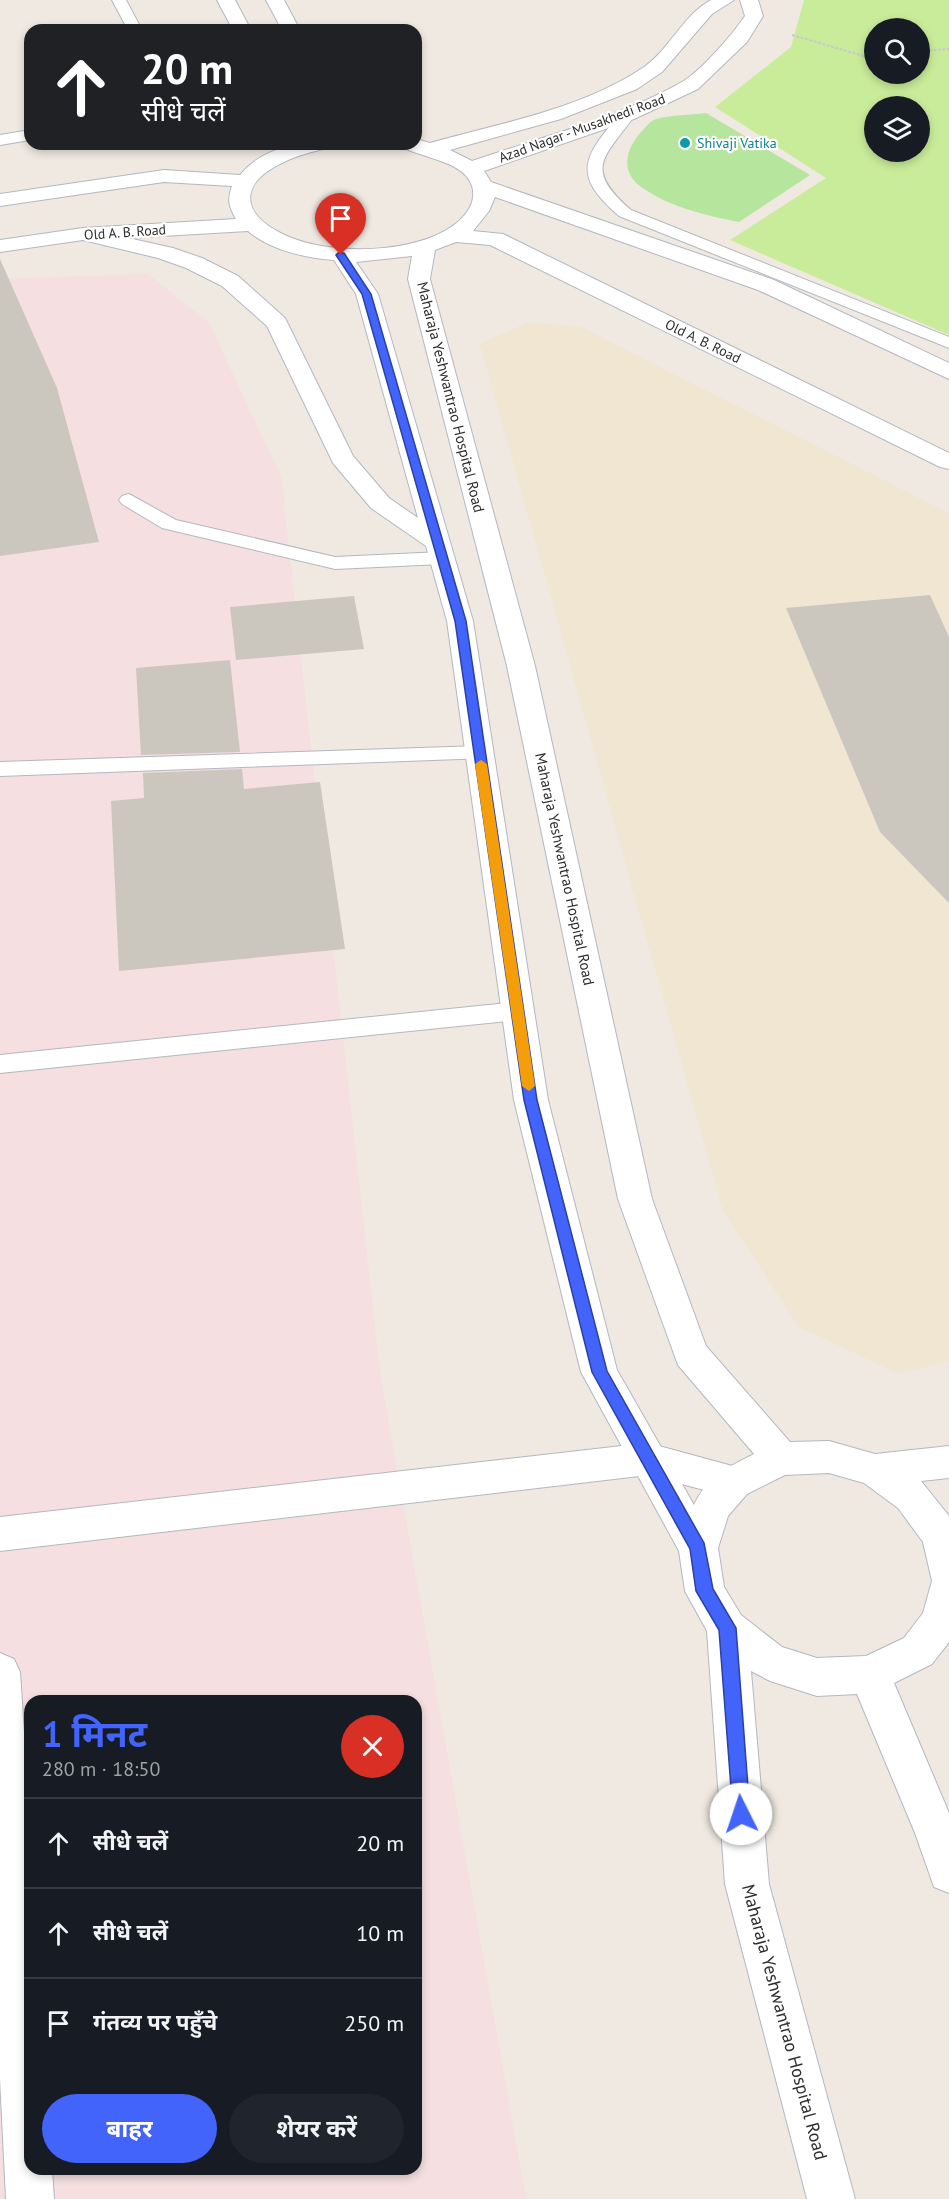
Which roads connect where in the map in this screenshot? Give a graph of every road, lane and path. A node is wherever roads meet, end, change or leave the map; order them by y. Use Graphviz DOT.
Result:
graph roads {
  1 [pos="119,0"];
  2 [pos="226,0"];
  3 [pos="274,0"];
  4 [pos="725,0"];
  5 [pos="749,0"];
  6 [pos="749,22"];
  7 [pos="132,24"];
  8 [pos="239,24"];
  9 [pos="288,24"];
  10 [pos="949,49"];
  11 [pos="930,50"];
  12 [pos="864,56"];
  13 [pos="627,115"];
  14 [pos="24,136"];
  15 [pos="0,140"];
  16 [pos="422,146"];
  17 [pos="422,147"];
  18 [pos="286,150"];
  19 [pos="476,178"];
  20 [pos="244,181"];
  21 [pos="0,200"];
  22 [pos="250,225"];
  23 [pos="83,234"];
  24 [pos="453,235"];
  25 [pos="0,246"];
  26 [pos="425,246"];
  27 [pos="341,255"];
  28 [pos="949,343"];
  29 [pos="949,372"];
  30 [pos="949,462"];
  31 [pos="129,500"];
  32 [pos="439,550"];
  33 [pos="479,753"];
  34 [pos="0,769"];
  35 [pos="518,1011"];
  36 [pos="0,1064"];
  37 [pos="648,1459"];
  38 [pos="781,1459"];
  39 [pos="949,1461"];
  40 [pos="875,1470"];
  41 [pos="734,1482"];
  42 [pos="0,1534"];
  43 [pos="698,1548"];
  44 [pos="949,1574"];
  45 [pos="947,1608"];
  46 [pos="727,1628"];
  47 [pos="0,1672"];
  48 [pos="870,1675"];
  49 [pos="949,1872"];
  50 [pos="24,2094"];
  51 [pos="29,2175"];
  52 [pos="30,2199"];
  53 [pos="831,2199"];
  1 -- 7 [label="lane"];
  2 -- 8 [label="main road"];
  3 -- 9 [label="main road"];
  4 -- 16 [label="main road, Azad Nagar - Musakhedi Road"];
  5 -- 6 [label="main road"];
  6 -- 12 [label="path"];
  6 -- 13 [label="main road, Azad Nagar - Musakhedi Road"];
  10 -- 11 [label="path"];
  13 -- 19 [label="main road, Azad Nagar - Musakhedi Road"];
  13 -- 28 [label="lane"];
  14 -- 15 [label="lane"];
  17 -- 19 [label="main road"];
  18 -- 20 [label="main road"];
  19 -- 24 [label="main road"];
  19 -- 29 [label="main road"];
  20 -- 21 [label="main road"];
  20 -- 22 [label="main road"];
  22 -- 23 [label="main road, Old A. B. Road"];
  22 -- 27 [label="main road"];
  23 -- 25 [label="main road, Old A. B. Road"];
  23 -- 32 [label="main road"];
  24 -- 26 [label="main road"];
  24 -- 30 [label="main road, Old A. B. Road"];
  26 -- 27 [label="main road"];
  26 -- 38 [label="main road, Maharaja Yeshwantrao Hospital Road"];
  27 -- 32 [label="main road"];
  31 -- 32 [label="lane"];
  32 -- 33 [label="main road"];
  33 -- 34 [label="lane"];
  33 -- 35 [label="main road"];
  35 -- 36 [label="lane"];
  35 -- 37 [label="main road"];
  37 -- 41 [label="main road"];
  37 -- 42 [label="main road"];
  37 -- 43 [label="main road"];
  38 -- 40 [label="main road"];
  38 -- 41 [label="main road"];
  39 -- 40 [label="main road"];
  40 -- 44 [label="main road"];
  41 -- 43 [label="main road"];
  43 -- 46 [label="main road"];
  45 -- 48 [label="main road"];
  46 -- 48 [label="main road"];
  46 -- 53 [label="main road, Maharaja Yeshwantrao Hospital Road"];
  47 -- 50 [label="main road"];
  48 -- 49 [label="main road"];
  51 -- 52 [label="main road"];
}
